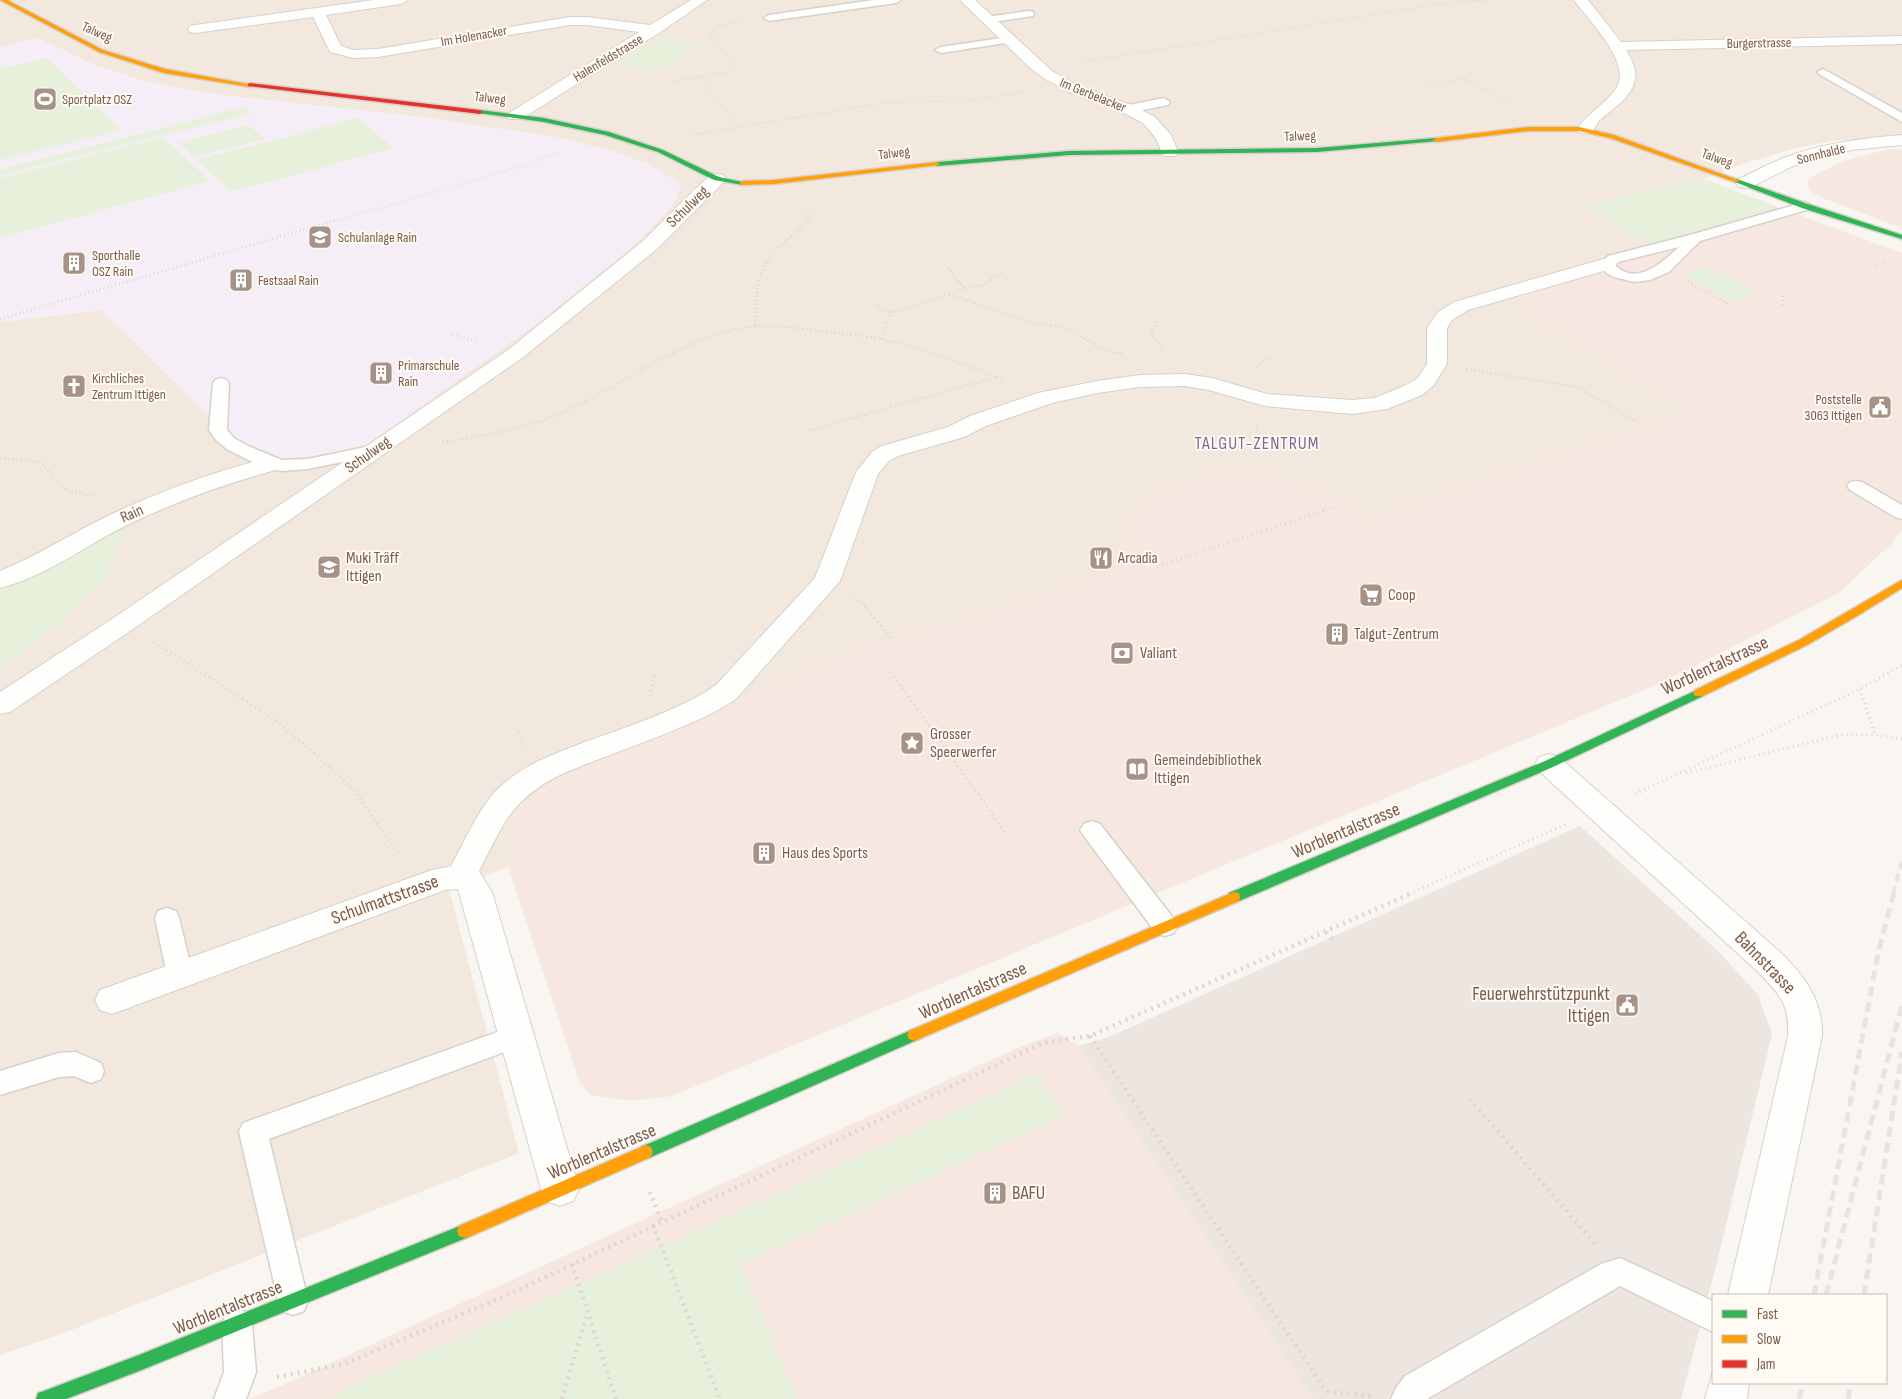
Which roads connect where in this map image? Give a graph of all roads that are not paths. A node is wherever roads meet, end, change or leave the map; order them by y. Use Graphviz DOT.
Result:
graph roads {
  1 [pos="3,0"];
  2 [pos="401,0"];
  3 [pos="700,0"];
  4 [pos="896,0"];
  5 [pos="967,0"];
  6 [pos="1581,0"];
  7 [pos="318,12"];
  8 [pos="1029,14"];
  9 [pos="769,18"];
  10 [pos="987,20"];
  11 [pos="194,29"];
  12 [pos="654,30"];
  13 [pos="1008,40"];
  14 [pos="1902,40"];
  15 [pos="1616,46"];
  16 [pos="941,50"];
  17 [pos="1823,72"];
  18 [pos="1164,102"];
  19 [pos="1884,107"];
  20 [pos="1128,109"];
  21 [pos="1861,110"];
  22 [pos="515,116"];
  23 [pos="1902,118"];
  24 [pos="1585,129"];
  25 [pos="1902,140"];
  26 [pos="1170,152"];
  27 [pos="717,179"];
  28 [pos="1745,184"];
  29 [pos="1805,206"];
  30 [pos="1902,237"];
  31 [pos="1695,238"];
  32 [pos="1902,246"];
  33 [pos="1607,264"];
  34 [pos="221,383"];
  35 [pos="375,450"];
  36 [pos="271,464"];
  37 [pos="1856,486"];
  38 [pos="1902,513"];
  39 [pos="0,580"];
  40 [pos="1902,583"];
  41 [pos="0,704"];
  42 [pos="1549,764"];
  43 [pos="1092,830"];
  44 [pos="460,877"];
  45 [pos="167,918"];
  46 [pos="1165,926"];
  47 [pos="180,975"];
  48 [pos="112,1000"];
  49 [pos="517,1036"];
  50 [pos="91,1071"];
  51 [pos="0,1083"];
  52 [pos="560,1189"];
  53 [pos="1748,1294"];
  54 [pos="293,1300"];
  55 [pos="1712,1317"];
  56 [pos="237,1324"];
  57 [pos="1729,1384"];
  58 [pos="231,1396"];
  59 [pos="1394,1398"];
  60 [pos="44,1399"];
  61 [pos="1726,1399"];
  1 -- 22 [label="street, Talweg"];
  2 -- 7 [label="street"];
  3 -- 12 [label="street, Halenfeldstrasse"];
  4 -- 9 [label="lane"];
  5 -- 10 [label="street, Im Gerbelacker"];
  6 -- 15 [label="street"];
  7 -- 11 [label="street"];
  7 -- 12 [label="street, Im Holenacker"];
  8 -- 10 [label="lane"];
  10 -- 13 [label="street, Im Gerbelacker"];
  12 -- 22 [label="street, Halenfeldstrasse"];
  13 -- 16 [label="lane"];
  13 -- 20 [label="street, Im Gerbelacker"];
  14 -- 15 [label="street, Burgerstrasse"];
  15 -- 24 [label="street"];
  17 -- 19 [label="lane"];
  18 -- 20 [label="lane"];
  19 -- 21 [label="lane"];
  19 -- 23 [label="lane"];
  20 -- 26 [label="street, Im Gerbelacker"];
  22 -- 27 [label="street, Talweg"];
  24 -- 26 [label="street, Talweg"];
  24 -- 28 [label="street, Talweg"];
  25 -- 28 [label="street, Sonnhalde"];
  26 -- 27 [label="street, Talweg"];
  27 -- 35 [label="street, Schulweg"];
  28 -- 29 [label="street, Talweg"];
  29 -- 30 [label="street, Talweg"];
  29 -- 31 [label="lane"];
  29 -- 32 [label="street, Talweg"];
  31 -- 33 [label="lane"];
  31 -- 33 [label="lane"];
  33 -- 44 [label="street"];
  34 -- 36 [label="lane, Rain"];
  35 -- 36 [label="lane, Rain"];
  35 -- 41 [label="street, Schulweg"];
  36 -- 39 [label="street, Rain"];
  37 -- 38 [label="lane"];
  40 -- 42 [label="street, Worblentalstrasse"];
  42 -- 46 [label="street, Worblentalstrasse"];
  42 -- 53 [label="street, Bahnstrasse"];
  43 -- 46 [label="lane"];
  44 -- 47 [label="street, Schulmattstrasse"];
  44 -- 49 [label="street, Schulmattstrasse"];
  45 -- 47 [label="lane"];
  46 -- 52 [label="street, Worblentalstrasse"];
  47 -- 48 [label="street, Schulmattstrasse"];
  49 -- 52 [label="street, Schulmattstrasse"];
  49 -- 54 [label="lane"];
  50 -- 51 [label="lane"];
  52 -- 54 [label="street, Worblentalstrasse"];
  54 -- 56 [label="street, Worblentalstrasse"];
  55 -- 59 [label="lane"];
  56 -- 58 [label="lane"];
  56 -- 60 [label="street, Worblentalstrasse"];
  57 -- 61 [label="street"];
}
